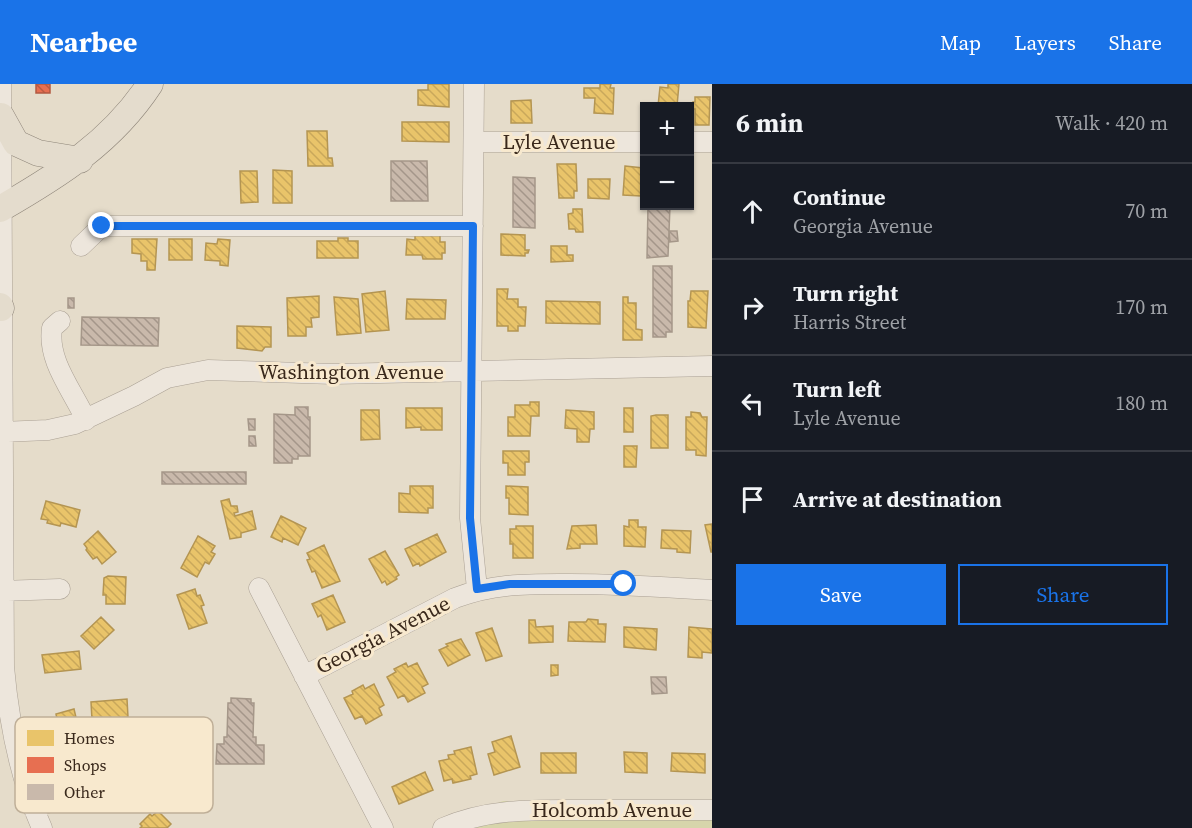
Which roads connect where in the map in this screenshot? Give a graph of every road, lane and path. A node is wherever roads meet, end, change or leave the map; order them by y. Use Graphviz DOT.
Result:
graph roads {
  1 [pos="1,84"];
  2 [pos="150,84"];
  3 [pos="474,84"];
  4 [pos="1,116"];
  5 [pos="474,142"];
  6 [pos="640,142"];
  7 [pos="694,142"];
  8 [pos="712,142"];
  9 [pos="80,160"];
  10 [pos="0,209"];
  11 [pos="473,226"];
  12 [pos="81,246"];
  13 [pos="0,307"];
  14 [pos="60,321"];
  15 [pos="712,366"];
  16 [pos="471,371"];
  17 [pos="86,420"];
  18 [pos="2,432"];
  19 [pos="259,588"];
  20 [pos="60,589"];
  21 [pos="477,589"];
  22 [pos="712,590"];
  23 [pos="1,591"];
  24 [pos="304,676"];
  25 [pos="15,747"];
  26 [pos="712,810"];
  27 [pos="35,813"];
  28 [pos="42,828"];
  29 [pos="383,828"];
  30 [pos="443,828"];
  1 -- 4 [label="street"];
  2 -- 9 [label="main road"];
  3 -- 5 [label="street"];
  4 -- 9 [label="main road"];
  4 -- 10 [label="street"];
  5 -- 6 [label="street, Lyle Avenue"];
  5 -- 11 [label="street"];
  7 -- 8 [label="street"];
  9 -- 10 [label="main road"];
  10 -- 13 [label="street"];
  11 -- 12 [label="street"];
  11 -- 16 [label="street"];
  13 -- 18 [label="street"];
  14 -- 17 [label="street"];
  15 -- 16 [label="street, Washington Avenue"];
  16 -- 17 [label="street, Washington Avenue"];
  16 -- 21 [label="street"];
  17 -- 18 [label="street, Washington Avenue"];
  18 -- 23 [label="street"];
  19 -- 24 [label="street"];
  20 -- 23 [label="street"];
  21 -- 22 [label="street, Georgia Avenue"];
  21 -- 24 [label="street, Georgia Avenue"];
  23 -- 25 [label="street"];
  24 -- 29 [label="street"];
  26 -- 30 [label="street, Holcomb Avenue"];
  27 -- 28 [label="street"];
}
